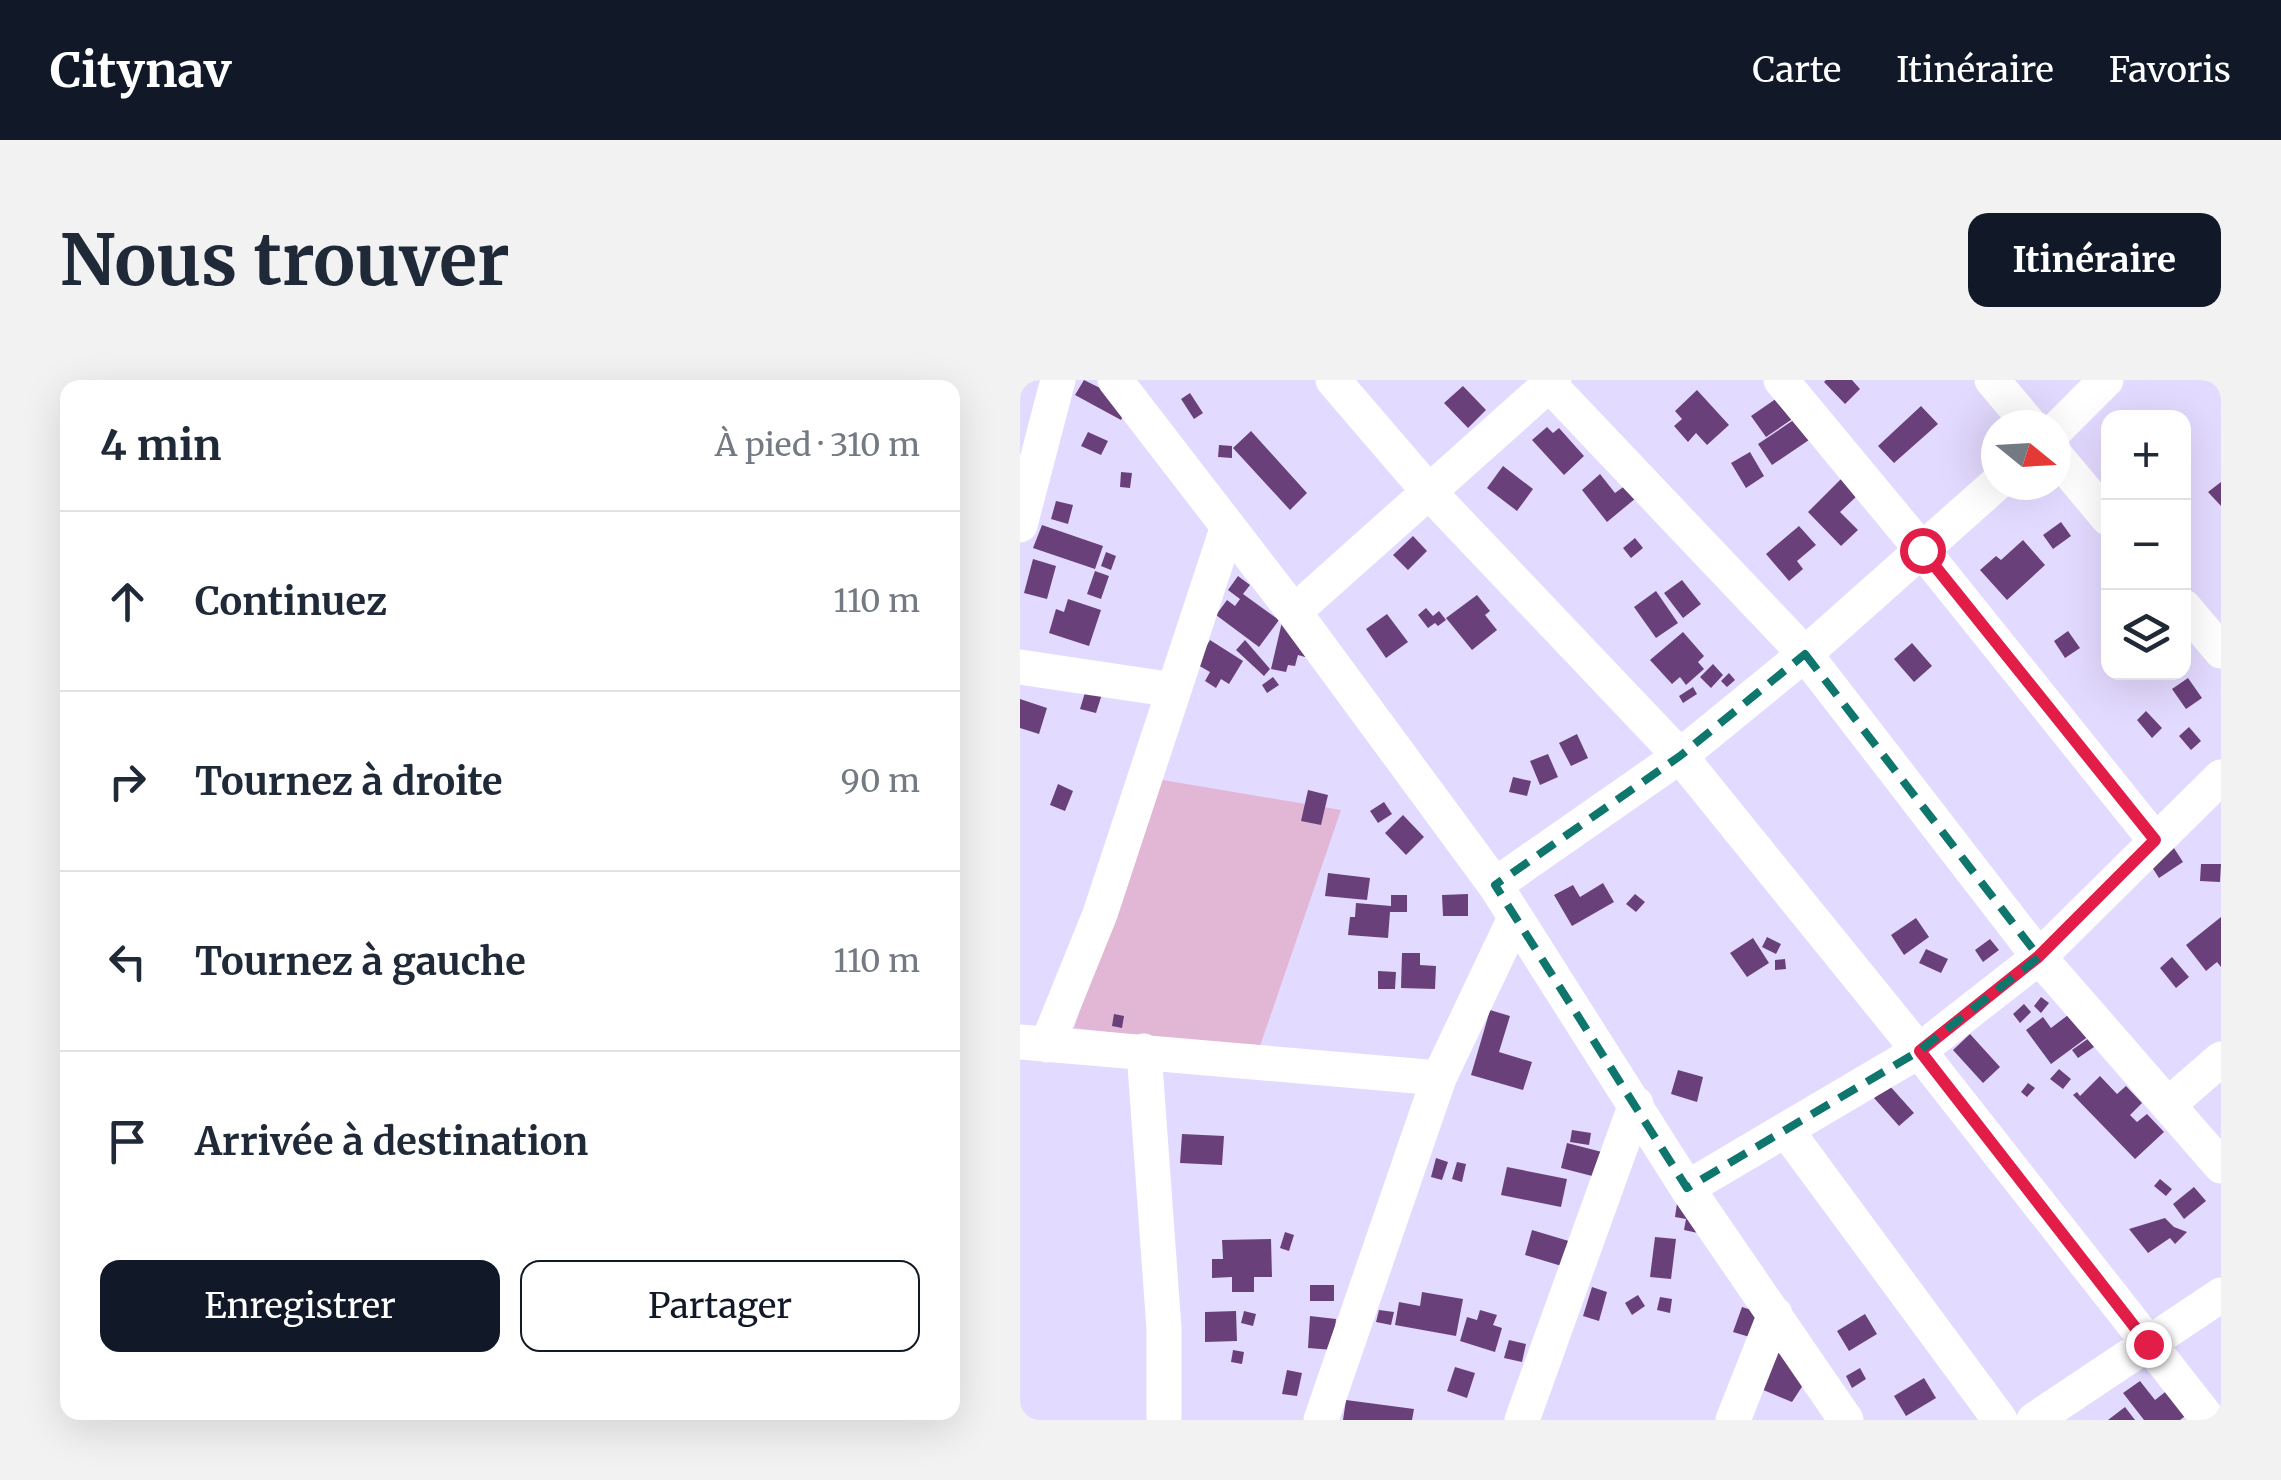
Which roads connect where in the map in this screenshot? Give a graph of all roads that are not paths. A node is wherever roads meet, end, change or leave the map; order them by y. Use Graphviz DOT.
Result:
graph roads {
  1 [pos="1058,380"];
  2 [pos="1114,380"];
  3 [pos="1334,380"];
  4 [pos="1781,380"];
  5 [pos="1992,380"];
  6 [pos="2106,380"];
  7 [pos="1549,382"];
  8 [pos="2017,410"];
  9 [pos="2071,415"];
  10 [pos="2071,474"];
  11 [pos="1430,493"];
  12 [pos="1981,497"];
  13 [pos="2101,510"];
  14 [pos="1020,526"];
  15 [pos="1228,526"];
  16 [pos="1922,550"];
  17 [pos="1294,612"];
  18 [pos="2191,616"];
  19 [pos="2221,652"];
  20 [pos="1805,654"];
  21 [pos="1020,667"];
  22 [pos="1174,690"];
  23 [pos="1680,756"];
  24 [pos="2221,777"];
  25 [pos="2155,840"];
  26 [pos="1495,885"];
  27 [pos="1515,918"];
  28 [pos="2038,957"];
  29 [pos="1034,1044"];
  30 [pos="1144,1051"];
  31 [pos="1920,1051"];
  32 [pos="2221,1058"];
  33 [pos="1438,1078"];
  34 [pos="1636,1104"];
  35 [pos="2168,1105"];
  36 [pos="1786,1130"];
  37 [pos="2221,1166"];
  38 [pos="1687,1188"];
  39 [pos="2221,1295"];
  40 [pos="1775,1314"];
  41 [pos="2148,1344"];
  42 [pos="1164,1420"];
  43 [pos="1321,1420"];
  44 [pos="1522,1420"];
  45 [pos="1733,1420"];
  46 [pos="1846,1420"];
  47 [pos="2000,1420"];
  48 [pos="2034,1420"];
  49 [pos="2209,1420"];
  1 -- 14 [label="street"];
  2 -- 15 [label="street"];
  3 -- 11 [label="street"];
  4 -- 16 [label="street"];
  5 -- 8 [label="street"];
  6 -- 9 [label="street"];
  7 -- 11 [label="street"];
  7 -- 20 [label="street"];
  10 -- 13 [label="street"];
  11 -- 17 [label="street"];
  11 -- 23 [label="street"];
  12 -- 16 [label="street"];
  15 -- 17 [label="street"];
  15 -- 22 [label="street"];
  16 -- 20 [label="street"];
  16 -- 25 [label="street"];
  17 -- 26 [label="street"];
  18 -- 19 [label="street"];
  20 -- 23 [label="street"];
  20 -- 28 [label="street"];
  21 -- 22 [label="street"];
  22 -- 29 [label="street"];
  23 -- 26 [label="street"];
  23 -- 31 [label="street"];
  24 -- 25 [label="street"];
  25 -- 28 [label="street"];
  26 -- 27 [label="street"];
  27 -- 33 [label="street"];
  27 -- 34 [label="street"];
  28 -- 31 [label="street"];
  28 -- 35 [label="street"];
  29 -- 30 [label="street"];
  30 -- 33 [label="street"];
  30 -- 42 [label="street"];
  31 -- 36 [label="street"];
  31 -- 41 [label="street"];
  32 -- 35 [label="street"];
  33 -- 43 [label="street"];
  34 -- 38 [label="street"];
  34 -- 44 [label="street"];
  35 -- 37 [label="street"];
  36 -- 38 [label="street"];
  36 -- 47 [label="street"];
  38 -- 40 [label="street"];
  39 -- 41 [label="street"];
  40 -- 45 [label="street"];
  40 -- 46 [label="street"];
  41 -- 48 [label="street"];
  41 -- 49 [label="street"];
}
